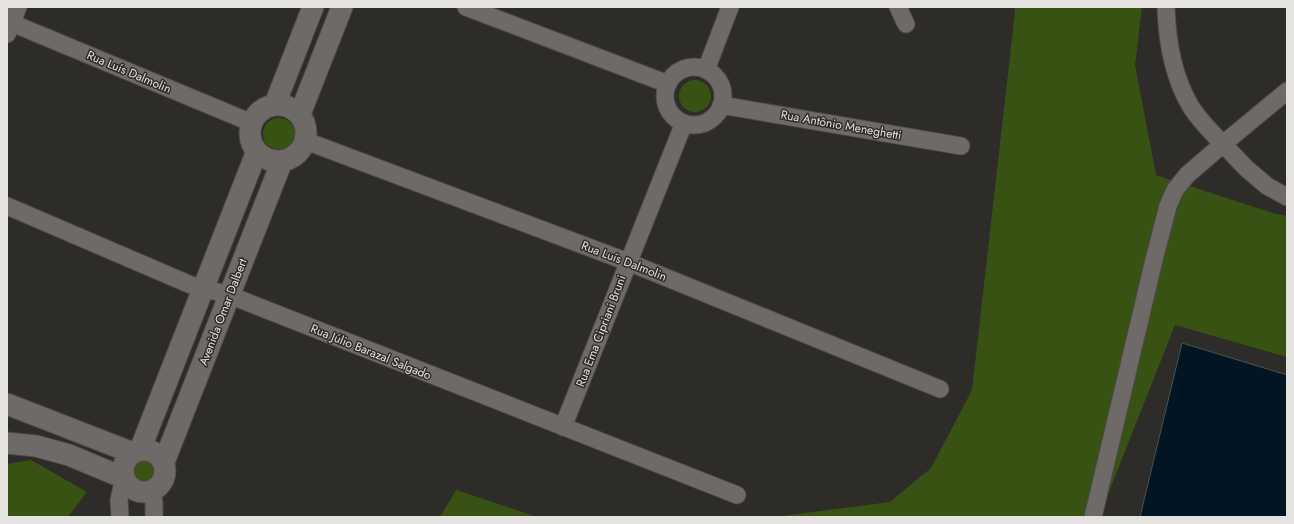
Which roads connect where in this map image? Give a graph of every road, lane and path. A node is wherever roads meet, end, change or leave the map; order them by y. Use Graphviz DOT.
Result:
graph roads {
  1 [pos="313,7"];
  2 [pos="342,7"];
  3 [pos="466,7"];
  4 [pos="730,7"];
  5 [pos="898,7"];
  6 [pos="1166,7"];
  7 [pos="11,21"];
  8 [pos="906,24"];
  9 [pos="706,70"];
  10 [pos="668,84"];
  11 [pos="1287,91"];
  12 [pos="275,104"];
  13 [pos="722,105"];
  14 [pos="300,114"];
  15 [pos="252,123"];
  16 [pos="684,124"];
  17 [pos="306,141"];
  18 [pos="1223,144"];
  19 [pos="961,146"];
  20 [pos="257,151"];
  21 [pos="282,161"];
  22 [pos="1287,197"];
  23 [pos="7,206"];
  24 [pos="628,262"];
  25 [pos="203,287"];
  26 [pos="229,295"];
  27 [pos="940,389"];
  28 [pos="7,404"];
  29 [pos="563,427"];
  30 [pos="7,443"];
  31 [pos="136,451"];
  32 [pos="164,462"];
  33 [pos="124,478"];
  34 [pos="152,491"];
  35 [pos="737,495"];
  36 [pos="120,517"];
  37 [pos="154,517"];
  38 [pos="1094,517"];
  1 -- 12 [label="street"];
  2 -- 14 [label="street"];
  3 -- 10 [label="street"];
  4 -- 9 [label="street"];
  5 -- 8 [label="street"];
  6 -- 18 [label="street"];
  7 -- 15 [label="street, Rua Luís Dalmolin"];
  9 -- 10 [label="street"];
  9 -- 13 [label="street"];
  10 -- 16 [label="street"];
  11 -- 18 [label="street"];
  12 -- 14 [label="street"];
  12 -- 15 [label="street"];
  13 -- 16 [label="street"];
  13 -- 19 [label="street, Rua Antônio Meneghetti"];
  14 -- 17 [label="street"];
  15 -- 20 [label="street"];
  16 -- 24 [label="street, Rua Ema Cipriani Bruni"];
  17 -- 21 [label="street"];
  17 -- 24 [label="street, Rua Luís Dalmolin"];
  18 -- 22 [label="street"];
  18 -- 38 [label="street"];
  20 -- 21 [label="street"];
  20 -- 25 [label="street"];
  21 -- 26 [label="street, Avenida Omar Dalbert"];
  23 -- 25 [label="street, Rua Júlio Barazal Salgado"];
  24 -- 27 [label="street, Rua Luís Dalmolin"];
  24 -- 29 [label="street, Rua Ema Cipriani Bruni"];
  25 -- 26 [label="street, Rua Júlio Barazal Salgado"];
  25 -- 31 [label="street"];
  26 -- 29 [label="street, Rua Júlio Barazal Salgado"];
  26 -- 32 [label="street, Avenida Omar Dalbert"];
  28 -- 31 [label="street"];
  29 -- 35 [label="street, Rua Júlio Barazal Salgado"];
  30 -- 33 [label="street"];
  31 -- 32 [label="street"];
  31 -- 33 [label="street"];
  32 -- 34 [label="street"];
  33 -- 34 [label="street"];
  33 -- 36 [label="street"];
  34 -- 37 [label="street"];
}
